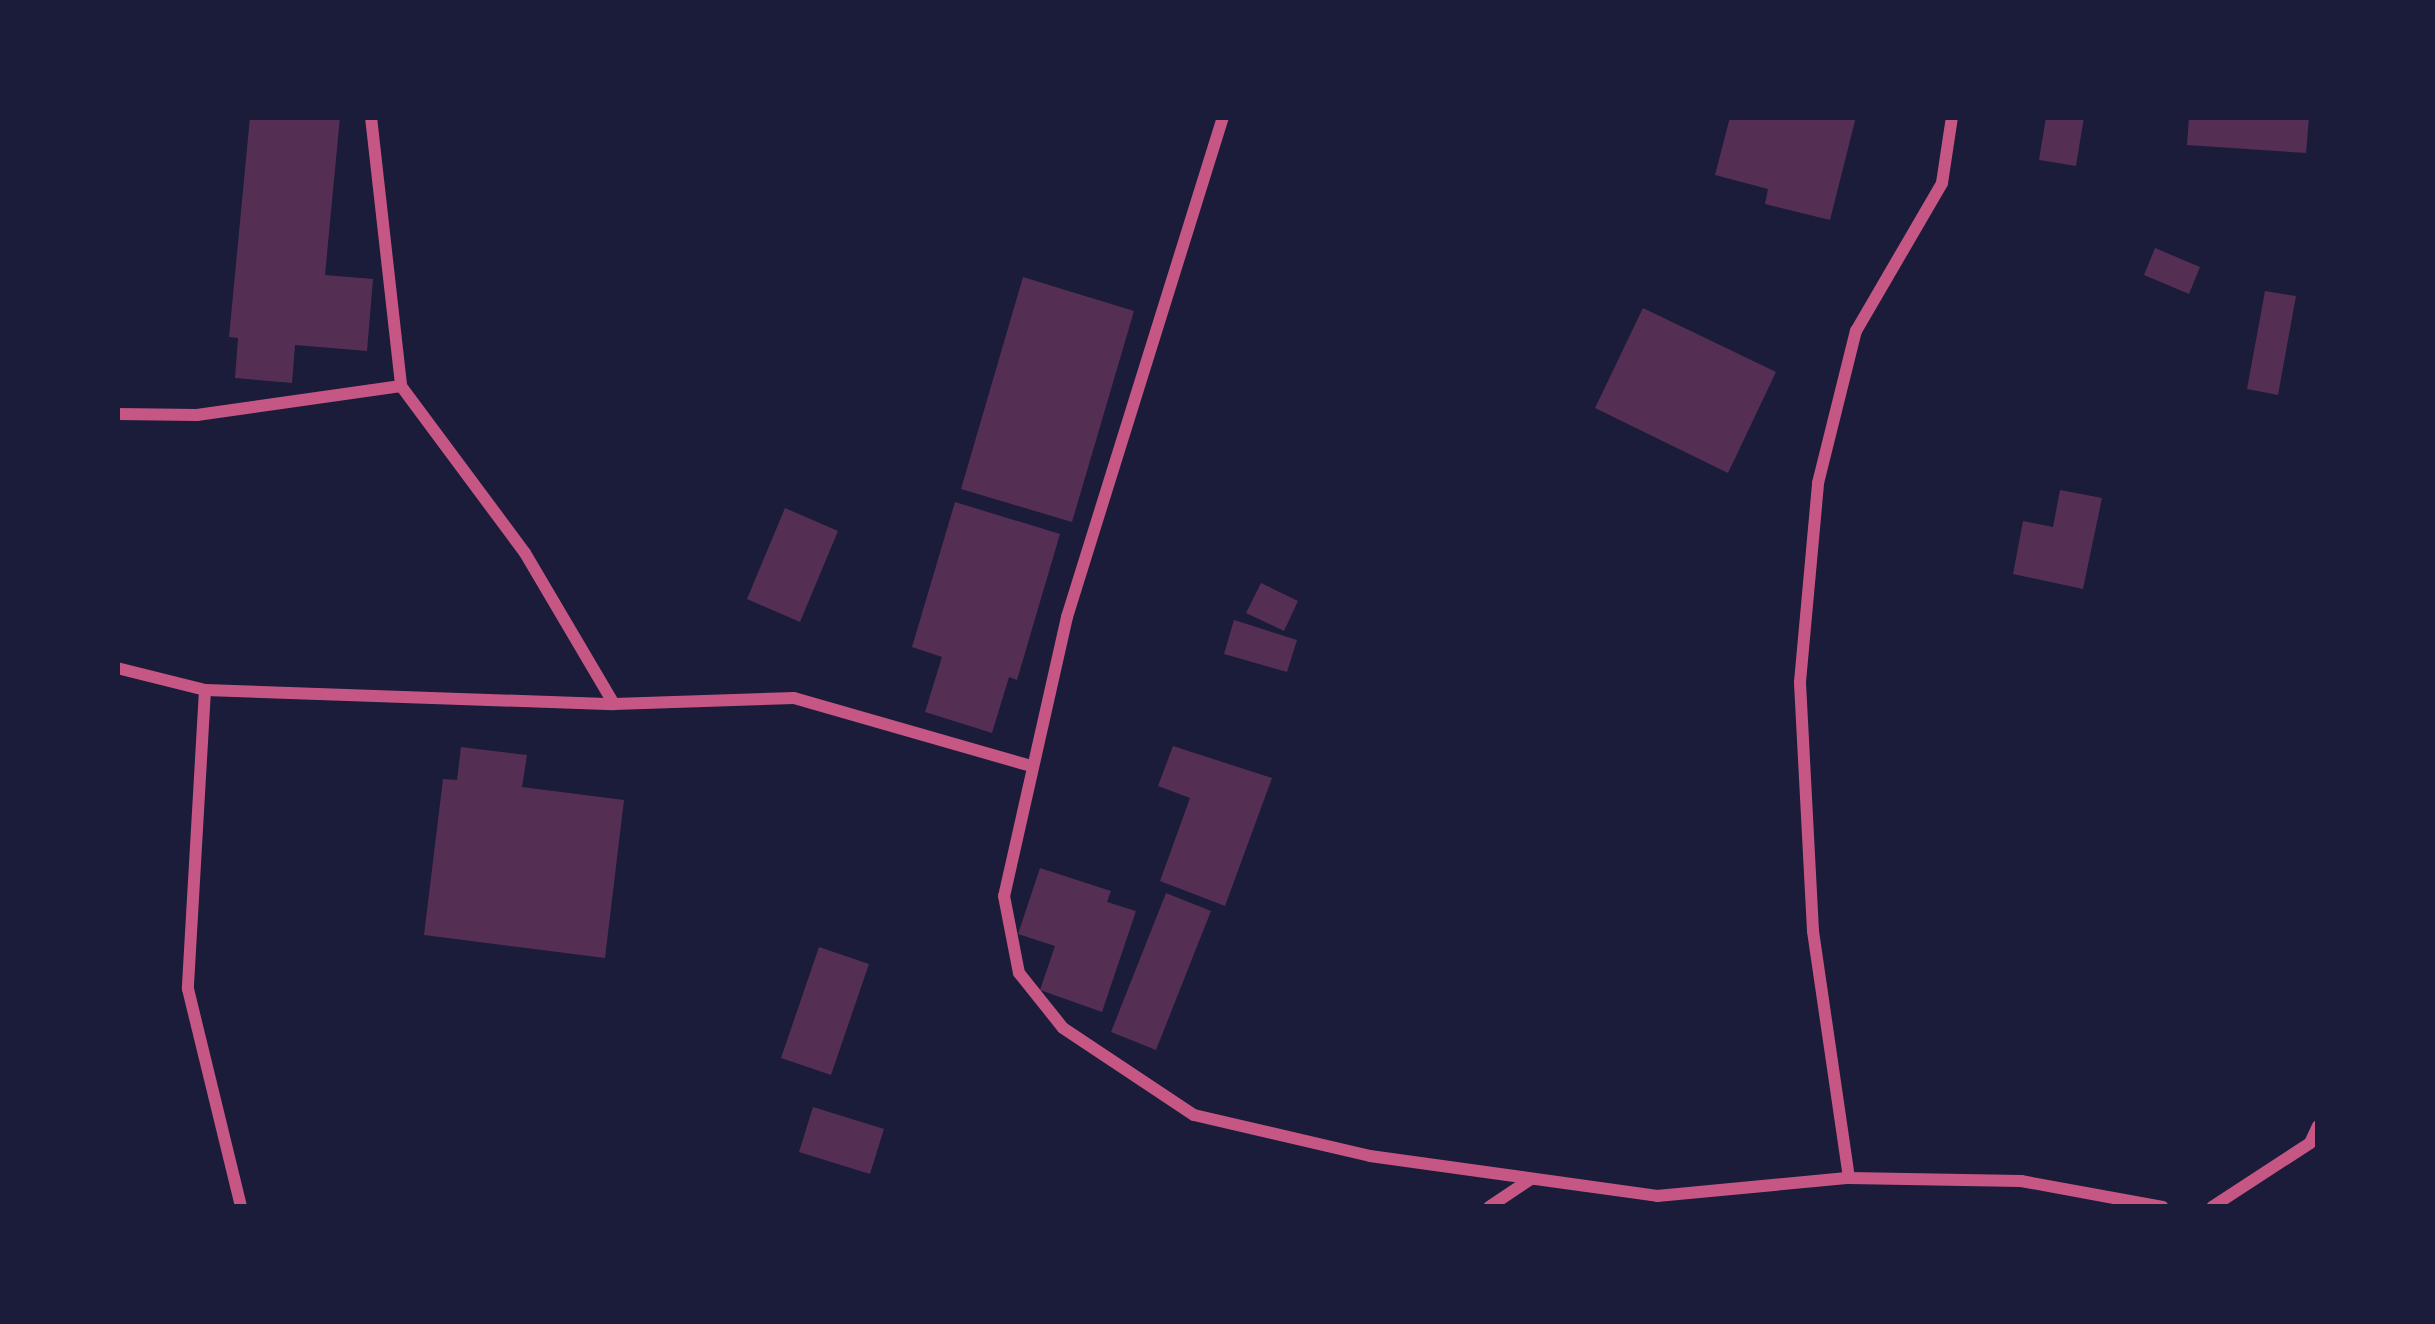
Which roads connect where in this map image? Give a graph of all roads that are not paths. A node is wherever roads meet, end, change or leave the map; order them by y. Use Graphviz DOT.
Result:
graph roads {
  1 [pos="371,117"];
  2 [pos="1223,117"];
  3 [pos="1952,117"];
  4 [pos="400,386"];
  5 [pos="117,414"];
  6 [pos="117,668"];
  7 [pos="206,690"];
  8 [pos="614,704"];
  9 [pos="1031,766"];
  10 [pos="2318,1126"];
  11 [pos="1532,1178"];
  12 [pos="1850,1178"];
  13 [pos="241,1207"];
  14 [pos="1489,1207"];
  15 [pos="2163,1207"];
  16 [pos="2212,1207"];
  1 -- 4 [label="street"];
  2 -- 9 [label="street"];
  3 -- 12 [label="street"];
  4 -- 5 [label="street"];
  4 -- 8 [label="street"];
  6 -- 7 [label="street"];
  7 -- 8 [label="street"];
  7 -- 13 [label="street"];
  8 -- 9 [label="street"];
  9 -- 11 [label="street"];
  10 -- 16 [label="street"];
  11 -- 12 [label="street"];
  11 -- 14 [label="street"];
  12 -- 15 [label="street"];
}
